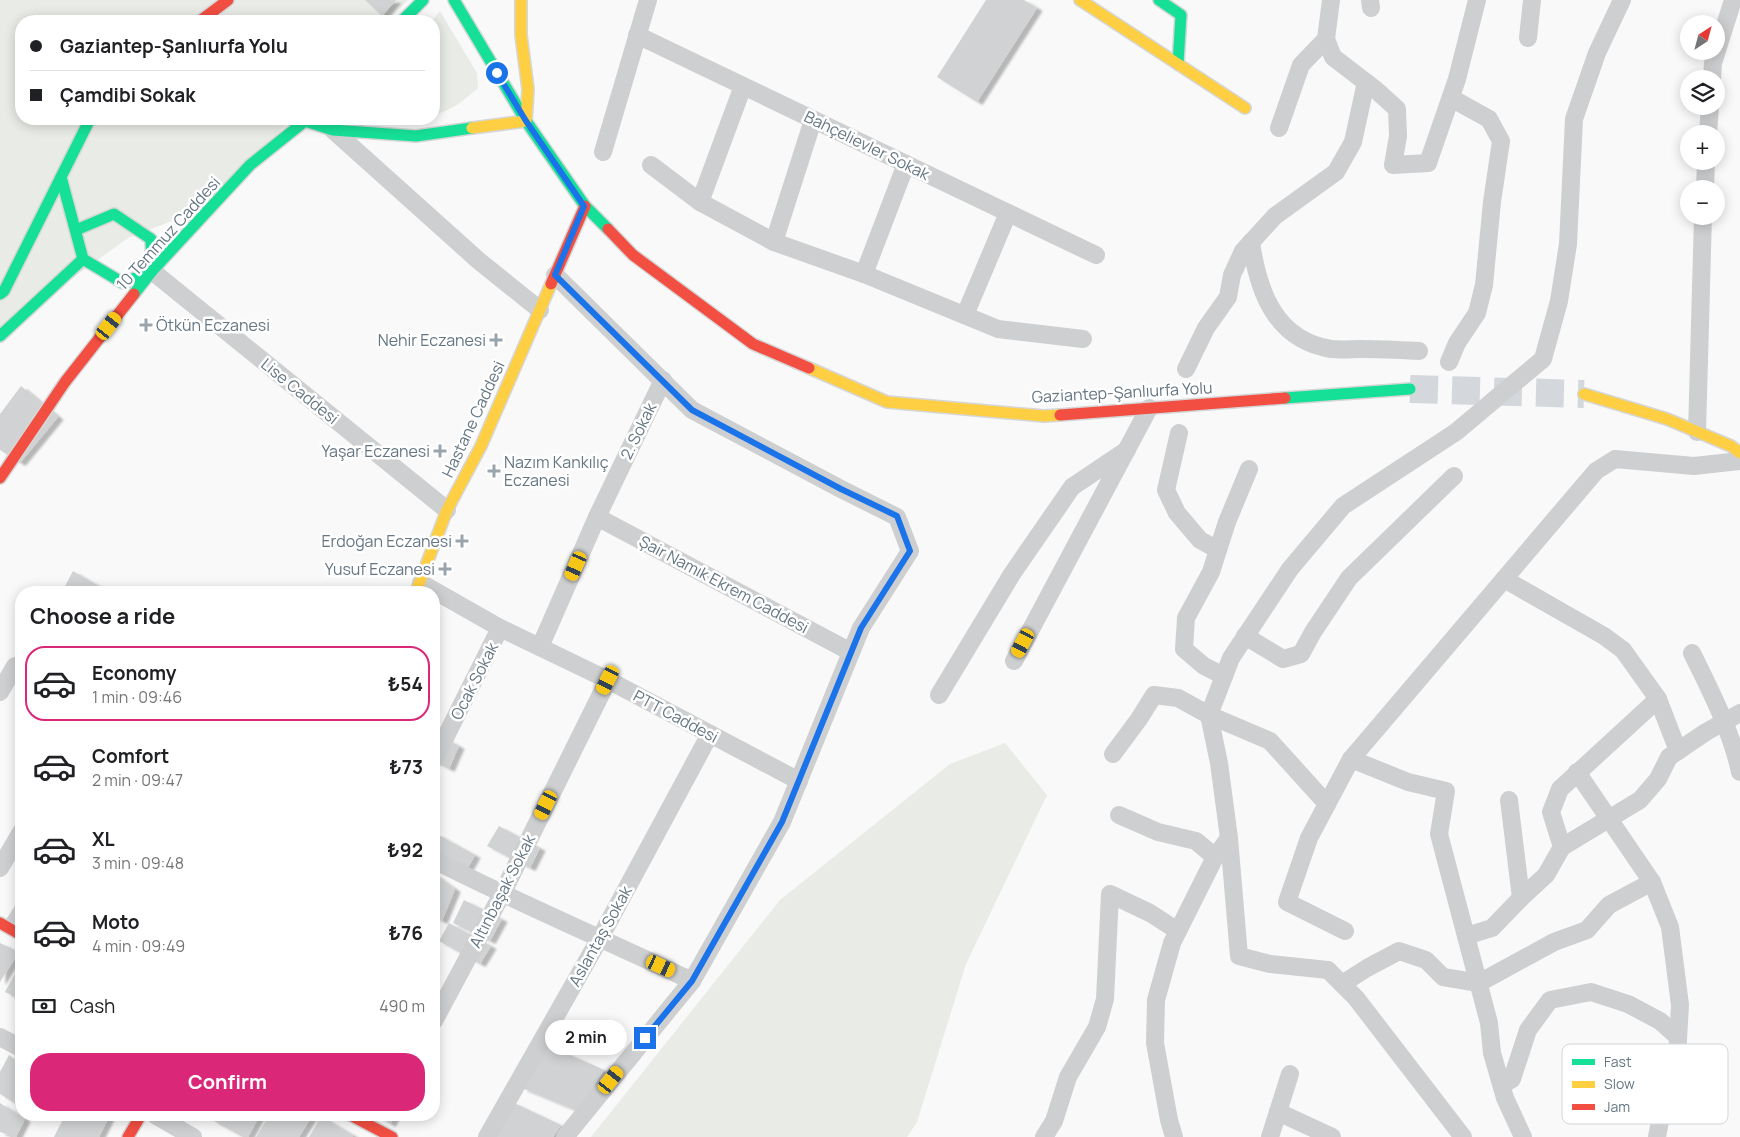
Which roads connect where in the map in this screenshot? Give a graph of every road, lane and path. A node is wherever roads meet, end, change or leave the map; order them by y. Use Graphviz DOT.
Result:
graph roads {
  1 [pos="228,0"];
  2 [pos="423,0"];
  3 [pos="454,0"];
  4 [pos="521,0"];
  5 [pos="648,0"];
  6 [pos="1080,0"];
  7 [pos="1159,0"];
  8 [pos="1330,0"];
  9 [pos="1477,0"];
  10 [pos="1532,0"];
  11 [pos="1622,0"];
  12 [pos="1733,0"];
  13 [pos="208,15"];
  14 [pos="408,15"];
  15 [pos="637,35"];
  16 [pos="1528,38"];
  17 [pos="1326,39"];
  18 [pos="1178,64"];
  19 [pos="1713,70"];
  20 [pos="1366,82"];
  21 [pos="743,86"];
  22 [pos="1451,98"];
  23 [pos="1245,108"];
  24 [pos="813,120"];
  25 [pos="526,121"];
  26 [pos="87,125"];
  27 [pos="300,125"];
  28 [pos="320,125"];
  29 [pos="1279,128"];
  30 [pos="333,130"];
  31 [pos="603,152"];
  32 [pos="906,164"];
  33 [pos="651,165"];
  34 [pos="61,177"];
  35 [pos="700,202"];
  36 [pos="584,206"];
  37 [pos="1008,213"];
  38 [pos="1703,225"];
  39 [pos="76,230"];
  40 [pos="774,242"];
  41 [pos="1251,242"];
  42 [pos="1096,256"];
  43 [pos="83,259"];
  44 [pos="152,271"];
  45 [pos="864,274"];
  46 [pos="555,275"];
  47 [pos="0,294"];
  48 [pos="540,310"];
  49 [pos="965,315"];
  50 [pos="0,336"];
  51 [pos="1083,340"];
  52 [pos="1419,351"];
  53 [pos="1449,362"];
  54 [pos="1186,369"];
  55 [pos="663,380"];
  56 [pos="1410,390"];
  57 [pos="1584,394"];
  58 [pos="1149,408"];
  59 [pos="1697,432"];
  60 [pos="1179,433"];
  61 [pos="1127,450"];
  62 [pos="1740,453"];
  63 [pos="1740,461"];
  64 [pos="1249,469"];
  65 [pos="1454,476"];
  66 [pos="0,478"];
  67 [pos="447,510"];
  68 [pos="597,517"];
  69 [pos="1218,550"];
  70 [pos="1504,579"];
  71 [pos="419,586"];
  72 [pos="440,599"];
  73 [pos="500,628"];
  74 [pos="1245,636"];
  75 [pos="540,647"];
  76 [pos="851,652"];
  77 [pos="1692,653"];
  78 [pos="1014,661"];
  79 [pos="15,672"];
  80 [pos="1224,676"];
  81 [pos="608,680"];
  82 [pos="0,692"];
  83 [pos="939,694"];
  84 [pos="1658,699"];
  85 [pos="1209,715"];
  86 [pos="1732,717"];
  87 [pos="710,734"];
  88 [pos="440,748"];
  89 [pos="1678,751"];
  90 [pos="1113,754"];
  91 [pos="1352,759"];
  92 [pos="1577,772"];
  93 [pos="1740,772"];
  94 [pos="799,781"];
  95 [pos="1509,800"];
  96 [pos="1327,804"];
  97 [pos="1119,815"];
  98 [pos="1610,820"];
  99 [pos="1229,838"];
  100 [pos="15,844"];
  101 [pos="1562,847"];
  102 [pos="1215,857"];
  103 [pos="440,863"];
  104 [pos="0,868"];
  105 [pos="1652,882"];
  106 [pos="502,894"];
  107 [pos="1521,898"];
  108 [pos="0,923"];
  109 [pos="1178,931"];
  110 [pos="1345,931"];
  111 [pos="15,932"];
  112 [pos="1466,936"];
  113 [pos="600,938"];
  114 [pos="692,981"];
  115 [pos="1479,983"];
  116 [pos="1342,984"];
  117 [pos="440,1010"];
  118 [pos="0,1037"];
  119 [pos="1678,1037"];
  120 [pos="1678,1044"];
  121 [pos="15,1045"];
  122 [pos="1290,1074"];
  123 [pos="1502,1085"];
  124 [pos="1278,1112"];
  125 [pos="137,1121"];
  126 [pos="165,1121"];
  127 [pos="379,1122"];
  128 [pos="1659,1124"];
  129 [pos="128,1137"];
  130 [pos="193,1137"];
  131 [pos="392,1137"];
  132 [pos="487,1137"];
  133 [pos="565,1137"];
  134 [pos="1044,1137"];
  135 [pos="1174,1137"];
  136 [pos="1270,1137"];
  137 [pos="1332,1137"];
  138 [pos="1463,1137"];
  139 [pos="1523,1137"];
  140 [pos="1657,1137"];
  1 -- 13 [label="street"];
  2 -- 14 [label="street"];
  3 -- 25 [label="street, Gaziantep-Şanlıurfa Yolu"];
  4 -- 25 [label="street"];
  5 -- 15 [label="street"];
  6 -- 18 [label="street"];
  7 -- 18 [label="street"];
  8 -- 17 [label="street"];
  9 -- 22 [label="street"];
  10 -- 16 [label="street"];
  11 -- 74 [label="street"];
  12 -- 19 [label="street"];
  15 -- 21 [label="street, Bahçelievler Sokak"];
  15 -- 31 [label="street"];
  17 -- 20 [label="street"];
  17 -- 29 [label="street"];
  18 -- 23 [label="street"];
  20 -- 22 [label="street"];
  20 -- 41 [label="street"];
  21 -- 24 [label="street, Bahçelievler Sokak"];
  21 -- 35 [label="street"];
  22 -- 53 [label="street"];
  24 -- 32 [label="street, Bahçelievler Sokak"];
  24 -- 40 [label="street"];
  25 -- 30 [label="street, 10 Temmuz Caddesi"];
  25 -- 36 [label="street, Gaziantep-Şanlıurfa Yolu"];
  26 -- 34 [label="street"];
  27 -- 44 [label="street, 10 Temmuz Caddesi"];
  28 -- 30 [label="street, 10 Temmuz Caddesi"];
  30 -- 48 [label="street"];
  32 -- 37 [label="street, Bahçelievler Sokak"];
  32 -- 45 [label="street"];
  33 -- 35 [label="street"];
  34 -- 39 [label="street"];
  34 -- 47 [label="street"];
  35 -- 40 [label="street"];
  36 -- 46 [label="street, Hastane Caddesi"];
  36 -- 58 [label="street, Gaziantep-Şanlıurfa Yolu"];
  37 -- 42 [label="street, Bahçelievler Sokak"];
  37 -- 49 [label="street"];
  38 -- 59 [label="street"];
  39 -- 43 [label="street"];
  39 -- 44 [label="street"];
  40 -- 45 [label="street"];
  41 -- 52 [label="street"];
  41 -- 54 [label="street"];
  43 -- 44 [label="street"];
  43 -- 50 [label="street"];
  44 -- 66 [label="street, 10 Temmuz Caddesi"];
  44 -- 67 [label="street, Lise Caddesi"];
  45 -- 49 [label="street"];
  46 -- 48 [label="street, Hastane Caddesi"];
  46 -- 55 [label="street"];
  48 -- 67 [label="street, Hastane Caddesi"];
  49 -- 51 [label="street"];
  55 -- 68 [label="street, 2. Sokak"];
  55 -- 76 [label="street"];
  56 -- 58 [label="street, Gaziantep-Şanlıurfa Yolu"];
  57 -- 59 [label="street"];
  58 -- 61 [label="street"];
  59 -- 62 [label="street"];
  60 -- 69 [label="street"];
  61 -- 78 [label="street"];
  61 -- 83 [label="street"];
  63 -- 70 [label="street"];
  64 -- 69 [label="street"];
  65 -- 74 [label="street"];
  67 -- 71 [label="street, Hastane Caddesi"];
  68 -- 75 [label="street, 2. Sokak"];
  68 -- 76 [label="street, Şair Namık Ekrem Caddesi"];
  69 -- 80 [label="street"];
  70 -- 84 [label="street"];
  70 -- 91 [label="street"];
  72 -- 73 [label="street, PTT Caddesi"];
  73 -- 75 [label="street, PTT Caddesi"];
  73 -- 88 [label="street, Ocak Sokak"];
  74 -- 80 [label="street"];
  75 -- 81 [label="street, PTT Caddesi"];
  76 -- 94 [label="street"];
  77 -- 86 [label="street"];
  79 -- 82 [label="street"];
  80 -- 85 [label="street"];
  81 -- 87 [label="street, PTT Caddesi"];
  81 -- 106 [label="street, Altınbaşak Sokak"];
  84 -- 89 [label="street"];
  84 -- 92 [label="street"];
  85 -- 90 [label="street"];
  85 -- 96 [label="street"];
  85 -- 99 [label="street"];
  86 -- 89 [label="street"];
  86 -- 93 [label="street"];
  87 -- 94 [label="street, PTT Caddesi"];
  87 -- 113 [label="street, Aslantaş Sokak"];
  89 -- 98 [label="street"];
  91 -- 96 [label="street"];
  91 -- 112 [label="street"];
  92 -- 98 [label="street"];
  92 -- 101 [label="street"];
  94 -- 114 [label="street"];
  95 -- 107 [label="street"];
  96 -- 110 [label="street"];
  97 -- 102 [label="street"];
  98 -- 101 [label="street"];
  98 -- 105 [label="street"];
  99 -- 102 [label="street"];
  99 -- 116 [label="street"];
  100 -- 104 [label="street"];
  101 -- 107 [label="street"];
  102 -- 109 [label="street"];
  103 -- 106 [label="street"];
  105 -- 115 [label="street"];
  105 -- 119 [label="street"];
  106 -- 113 [label="street"];
  106 -- 117 [label="street, Altınbaşak Sokak"];
  107 -- 112 [label="street"];
  108 -- 111 [label="street"];
  109 -- 134 [label="street"];
  109 -- 135 [label="street"];
  112 -- 115 [label="street"];
  113 -- 114 [label="street"];
  113 -- 132 [label="street, Aslantaş Sokak"];
  114 -- 133 [label="street"];
  115 -- 116 [label="street"];
  115 -- 123 [label="street"];
  116 -- 138 [label="street"];
  118 -- 121 [label="street"];
  119 -- 120 [label="street"];
  119 -- 123 [label="street"];
  122 -- 124 [label="street"];
  123 -- 139 [label="street"];
  124 -- 136 [label="street"];
  124 -- 137 [label="street"];
  125 -- 129 [label="street"];
  126 -- 130 [label="street"];
  127 -- 131 [label="street"];
  128 -- 140 [label="street"];
}
